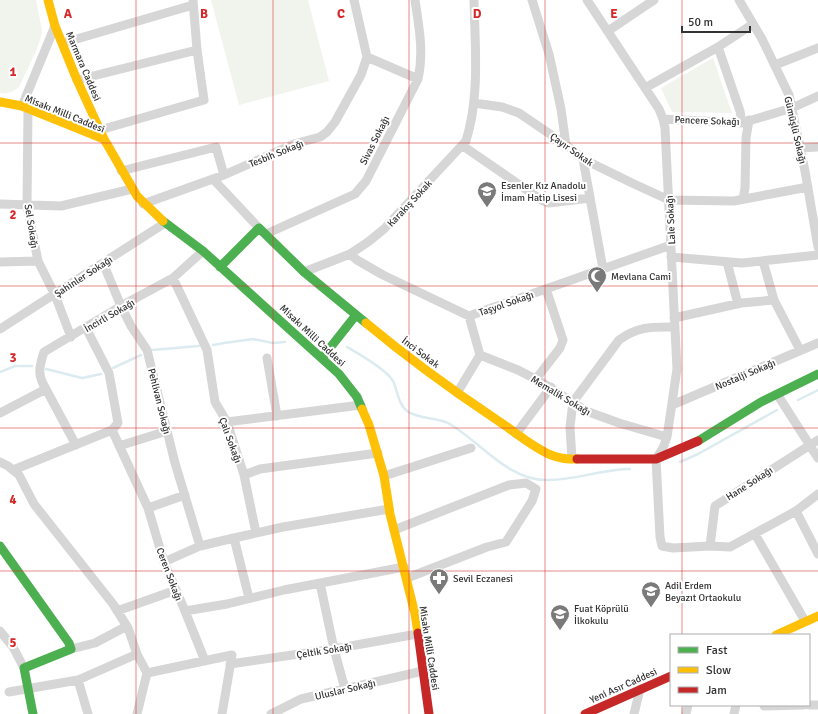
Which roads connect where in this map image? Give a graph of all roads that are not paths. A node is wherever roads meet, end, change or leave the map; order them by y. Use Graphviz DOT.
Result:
graph roads {
  1 [pos="48,0"];
  2 [pos="354,0"];
  3 [pos="414,0"];
  4 [pos="474,0"];
  5 [pos="532,0"];
  6 [pos="587,0"];
  7 [pos="654,0"];
  8 [pos="741,1"];
  9 [pos="193,3"];
  10 [pos="753,24"];
  11 [pos="55,26"];
  12 [pos="608,30"];
  13 [pos="63,43"];
  14 [pos="718,47"];
  15 [pos="818,48"];
  16 [pos="197,50"];
  17 [pos="368,57"];
  18 [pos="774,65"];
  19 [pos="418,79"];
  20 [pos="77,80"];
  21 [pos="645,88"];
  22 [pos="818,96"];
  23 [pos="0,102"];
  24 [pos="474,103"];
  25 [pos="25,108"];
  26 [pos="792,108"];
  27 [pos="663,119"];
  28 [pos="746,122"];
  29 [pos="102,134"];
  30 [pos="566,145"];
  31 [pos="463,146"];
  32 [pos="818,147"];
  33 [pos="800,148"];
  34 [pos="583,159"];
  35 [pos="121,171"];
  36 [pos="224,175"];
  37 [pos="213,179"];
  38 [pos="808,187"];
  39 [pos="132,190"];
  40 [pos="590,198"];
  41 [pos="743,199"];
  42 [pos="669,200"];
  43 [pos="0,204"];
  44 [pos="144,204"];
  45 [pos="27,205"];
  46 [pos="165,223"];
  47 [pos="259,228"];
  48 [pos="266,234"];
  49 [pos="671,245"];
  50 [pos="818,247"];
  51 [pos="203,251"];
  52 [pos="350,254"];
  53 [pos="818,255"];
  54 [pos="671,257"];
  55 [pos="38,261"];
  56 [pos="763,261"];
  57 [pos="0,262"];
  58 [pos="727,262"];
  59 [pos="103,264"];
  60 [pos="220,267"];
  61 [pos="603,269"];
  62 [pos="304,272"];
  63 [pos="173,278"];
  64 [pos="546,289"];
  65 [pos="55,294"];
  66 [pos="774,300"];
  67 [pos="738,304"];
  68 [pos="121,306"];
  69 [pos="356,315"];
  70 [pos="469,316"];
  71 [pos="674,323"];
  72 [pos="86,328"];
  73 [pos="0,329"];
  74 [pos="72,337"];
  75 [pos="818,343"];
  76 [pos="800,350"];
  77 [pos="480,355"];
  78 [pos="267,358"];
  79 [pos="322,358"];
  80 [pos="818,374"];
  81 [pos="536,379"];
  82 [pos="550,388"];
  83 [pos="46,389"];
  84 [pos="457,393"];
  85 [pos="777,394"];
  86 [pos="573,402"];
  87 [pos="361,405"];
  88 [pos="672,405"];
  89 [pos="0,413"];
  90 [pos="277,416"];
  91 [pos="227,422"];
  92 [pos="112,430"];
  93 [pos="167,431"];
  94 [pos="516,434"];
  95 [pos="667,437"];
  96 [pos="818,440"];
  97 [pos="76,444"];
  98 [pos="119,446"];
  99 [pos="810,446"];
  100 [pos="471,448"];
  101 [pos="378,453"];
  102 [pos="818,458"];
  103 [pos="572,459"];
  104 [pos="656,459"];
  105 [pos="0,462"];
  106 [pos="13,470"];
  107 [pos="244,475"];
  108 [pos="384,476"];
  109 [pos="818,494"];
  110 [pos="185,495"];
  111 [pos="148,508"];
  112 [pos="389,508"];
  113 [pos="796,511"];
  114 [pos="394,530"];
  115 [pos="256,533"];
  116 [pos="755,534"];
  117 [pos="234,538"];
  118 [pos="0,546"];
  119 [pos="200,546"];
  120 [pos="710,546"];
  121 [pos="818,554"];
  122 [pos="164,562"];
  123 [pos="404,568"];
  124 [pos="406,578"];
  125 [pos="320,583"];
  126 [pos="176,590"];
  127 [pos="249,598"];
  128 [pos="117,611"];
  129 [pos="185,611"];
  130 [pos="818,616"];
  131 [pos="805,621"];
  132 [pos="127,626"];
  133 [pos="0,631"];
  134 [pos="417,634"];
  135 [pos="779,634"];
  136 [pos="72,649"];
  137 [pos="334,649"];
  138 [pos="137,654"];
  139 [pos="231,659"];
  140 [pos="205,661"];
  141 [pos="24,668"];
  142 [pos="423,671"];
  143 [pos="147,673"];
  144 [pos="670,676"];
  145 [pos="78,680"];
  146 [pos="29,689"];
  147 [pos="345,689"];
  148 [pos="640,689"];
  149 [pos="9,692"];
  150 [pos="791,706"];
  151 [pos="764,708"];
  152 [pos="33,714"];
  153 [pos="88,714"];
  154 [pos="137,714"];
  155 [pos="222,714"];
  156 [pos="271,714"];
  157 [pos="430,714"];
  158 [pos="585,714"];
  159 [pos="634,714"];
  1 -- 11 [label="street, Marmara Caddesi"];
  2 -- 17 [label="street"];
  3 -- 19 [label="street, Sivas Sokağı"];
  4 -- 24 [label="street"];
  5 -- 30 [label="street"];
  6 -- 12 [label="street, Lale Sokağı"];
  7 -- 12 [label="street"];
  8 -- 10 [label="street, Gümüşlü Sokağı"];
  9 -- 13 [label="street"];
  9 -- 16 [label="street"];
  10 -- 14 [label="street"];
  10 -- 18 [label="street, Gümüşlü Sokağı"];
  11 -- 13 [label="street, Marmara Caddesi"];
  11 -- 25 [label="street, Sel Sokağı"];
  12 -- 21 [label="street, Lale Sokağı"];
  13 -- 20 [label="street, Marmara Caddesi"];
  14 -- 21 [label="street"];
  14 -- 28 [label="street"];
  15 -- 18 [label="street"];
  16 -- 20 [label="street"];
  16 -- 29 [label="street"];
  17 -- 19 [label="street"];
  17 -- 36 [label="street, Tesbih Sokağı"];
  18 -- 26 [label="street, Gümüşlü Sokağı"];
  19 -- 48 [label="street, Sivas Sokağı"];
  20 -- 29 [label="street, Marmara Caddesi"];
  21 -- 27 [label="street, Lale Sokağı"];
  22 -- 26 [label="street, Pencere Sokağı"];
  23 -- 25 [label="street, Misakı Milli Caddesi"];
  24 -- 30 [label="street, Çayır Sokak"];
  24 -- 31 [label="street"];
  25 -- 29 [label="street, Misakı Milli Caddesi"];
  25 -- 45 [label="street, Sel Sokağı"];
  26 -- 28 [label="street, Pencere Sokağı"];
  26 -- 33 [label="street, Gümüşlü Sokağı"];
  27 -- 28 [label="street, Pencere Sokağı"];
  27 -- 42 [label="street, Lale Sokağı"];
  28 -- 41 [label="street"];
  29 -- 35 [label="street, Misakı Milli Caddesi"];
  30 -- 34 [label="street, Çayır Sokak"];
  31 -- 40 [label="street"];
  31 -- 52 [label="street, Karakış Sokak"];
  32 -- 33 [label="street"];
  33 -- 38 [label="street, Gümüşlü Sokağı"];
  34 -- 40 [label="street"];
  34 -- 42 [label="street, Çayır Sokak"];
  35 -- 36 [label="street"];
  35 -- 39 [label="street, Misakı Milli Caddesi"];
  36 -- 37 [label="street, Tesbih Sokağı"];
  37 -- 44 [label="street, Tesbih Sokağı"];
  37 -- 47 [label="street, İnci Sokak"];
  38 -- 41 [label="street"];
  38 -- 50 [label="street, Gümüşlü Sokağı"];
  39 -- 44 [label="street, Misakı Milli Caddesi"];
  39 -- 45 [label="street"];
  40 -- 61 [label="street"];
  41 -- 42 [label="street"];
  42 -- 49 [label="street, Lale Sokağı"];
  43 -- 45 [label="street"];
  44 -- 46 [label="street, Misakı Milli Caddesi"];
  45 -- 55 [label="street, Sel Sokağı"];
  46 -- 51 [label="street, Misakı Milli Caddesi"];
  46 -- 59 [label="street, Şahinler Sokağı"];
  47 -- 48 [label="street, İnci Sokak"];
  47 -- 60 [label="street"];
  48 -- 62 [label="street, İnci Sokak"];
  49 -- 54 [label="street, Lale Sokağı"];
  49 -- 61 [label="street, Taşyol Sokağı"];
  51 -- 60 [label="street, Misakı Milli Caddesi"];
  51 -- 63 [label="street, İncirli Sokağı"];
  52 -- 62 [label="street"];
  52 -- 70 [label="street, Taşyol Sokağı"];
  53 -- 56 [label="street"];
  54 -- 58 [label="street"];
  54 -- 71 [label="street, Lale Sokağı"];
  55 -- 57 [label="street"];
  55 -- 65 [label="street, Sel Sokağı"];
  56 -- 58 [label="street"];
  56 -- 66 [label="street"];
  58 -- 67 [label="street"];
  59 -- 65 [label="street, Şahinler Sokağı"];
  59 -- 68 [label="street, Pehlivan Sokağı"];
  60 -- 79 [label="street, Misakı Milli Caddesi"];
  61 -- 64 [label="street, Taşyol Sokağı"];
  62 -- 69 [label="street, İnci Sokak"];
  63 -- 68 [label="street, İncirli Sokağı"];
  63 -- 91 [label="street, Çalı Sokağı"];
  64 -- 70 [label="street, Taşyol Sokağı"];
  64 -- 81 [label="street"];
  65 -- 73 [label="street, Şahinler Sokağı"];
  65 -- 74 [label="street, Sel Sokağı"];
  66 -- 67 [label="street"];
  66 -- 76 [label="street"];
  67 -- 71 [label="street"];
  68 -- 72 [label="street, İncirli Sokağı"];
  68 -- 93 [label="street, Pehlivan Sokağı"];
  69 -- 79 [label="street"];
  69 -- 84 [label="street, İnci Sokak"];
  70 -- 77 [label="street"];
  71 -- 86 [label="street"];
  71 -- 88 [label="street, Lale Sokağı"];
  72 -- 74 [label="street, İncirli Sokağı"];
  72 -- 92 [label="street"];
  74 -- 83 [label="street, İncirli Sokağı"];
  75 -- 76 [label="street, Nostalji Sokağı"];
  76 -- 88 [label="street, Nostalji Sokağı"];
  77 -- 81 [label="street, Memalik Sokağı"];
  77 -- 84 [label="street"];
  78 -- 90 [label="street"];
  79 -- 87 [label="street, Misakı Milli Caddesi"];
  80 -- 85 [label="street"];
  81 -- 82 [label="street, Memalik Sokağı"];
  82 -- 86 [label="street, Memalik Sokağı"];
  82 -- 94 [label="street"];
  83 -- 89 [label="street"];
  83 -- 97 [label="street, İncirli Sokağı"];
  84 -- 94 [label="street, İnci Sokak"];
  85 -- 99 [label="street"];
  85 -- 104 [label="street"];
  86 -- 95 [label="street, Memalik Sokağı"];
  86 -- 103 [label="street"];
  87 -- 90 [label="street"];
  87 -- 101 [label="street, Misakı Milli Caddesi"];
  88 -- 95 [label="street, Lale Sokağı"];
  90 -- 91 [label="street"];
  91 -- 107 [label="street, Çalı Sokağı"];
  92 -- 97 [label="street"];
  92 -- 98 [label="street, Ceren Sokağı"];
  93 -- 98 [label="street"];
  93 -- 110 [label="street, Pehlivan Sokağı"];
  94 -- 103 [label="street, İnci Sokak"];
  95 -- 104 [label="street, Lale Sokağı"];
  96 -- 99 [label="street, Hane Sokağı"];
  97 -- 106 [label="street"];
  98 -- 111 [label="street, Ceren Sokağı"];
  99 -- 102 [label="street"];
  99 -- 120 [label="street, Hane Sokağı"];
  100 -- 108 [label="street"];
  101 -- 107 [label="street, Çalı Sokağı"];
  101 -- 108 [label="street, Misakı Milli Caddesi"];
  103 -- 104 [label="street, İnci Sokak"];
  104 -- 120 [label="street"];
  105 -- 106 [label="street"];
  106 -- 128 [label="street"];
  107 -- 115 [label="street"];
  108 -- 112 [label="street, Misakı Milli Caddesi"];
  109 -- 113 [label="street"];
  110 -- 111 [label="street"];
  110 -- 119 [label="street, Pehlivan Sokağı"];
  111 -- 122 [label="street, Ceren Sokağı"];
  112 -- 114 [label="street, Misakı Milli Caddesi"];
  112 -- 115 [label="street"];
  113 -- 116 [label="street"];
  113 -- 121 [label="street"];
  114 -- 123 [label="street, Misakı Milli Caddesi"];
  114 -- 124 [label="street"];
  115 -- 117 [label="street"];
  116 -- 120 [label="street"];
  116 -- 131 [label="street"];
  117 -- 119 [label="street"];
  117 -- 127 [label="street"];
  118 -- 136 [label="street"];
  119 -- 122 [label="street"];
  122 -- 126 [label="street, Ceren Sokağı"];
  123 -- 124 [label="street, Misakı Milli Caddesi"];
  123 -- 125 [label="street, Ceren Sokağı"];
  124 -- 134 [label="street, Misakı Milli Caddesi"];
  125 -- 127 [label="street, Ceren Sokağı"];
  125 -- 137 [label="street"];
  126 -- 128 [label="street"];
  126 -- 129 [label="street, Ceren Sokağı"];
  127 -- 129 [label="street, Ceren Sokağı"];
  128 -- 132 [label="street"];
  129 -- 140 [label="street"];
  130 -- 131 [label="street"];
  131 -- 135 [label="street"];
  132 -- 136 [label="street"];
  132 -- 138 [label="street"];
  133 -- 141 [label="street"];
  134 -- 137 [label="street, Çeltik Sokağı"];
  134 -- 142 [label="street, Misakı Milli Caddesi"];
  136 -- 141 [label="street"];
  137 -- 139 [label="street, Çeltik Sokağı"];
  137 -- 147 [label="street"];
  138 -- 143 [label="street"];
  138 -- 145 [label="street"];
  139 -- 140 [label="street, Çeltik Sokağı"];
  139 -- 155 [label="street"];
  140 -- 143 [label="street, Çeltik Sokağı"];
  141 -- 146 [label="street"];
  142 -- 147 [label="street, Uluslar Sokağı"];
  142 -- 157 [label="street, Misakı Milli Caddesi"];
  143 -- 154 [label="street"];
  144 -- 148 [label="street, Yeni Asır Caddesi"];
  145 -- 146 [label="street"];
  145 -- 153 [label="street"];
  146 -- 149 [label="street"];
  146 -- 152 [label="street"];
  147 -- 156 [label="street, Uluslar Sokağı"];
  148 -- 158 [label="street, Yeni Asır Caddesi"];
  148 -- 159 [label="street"];
  150 -- 151 [label="street"];
}
